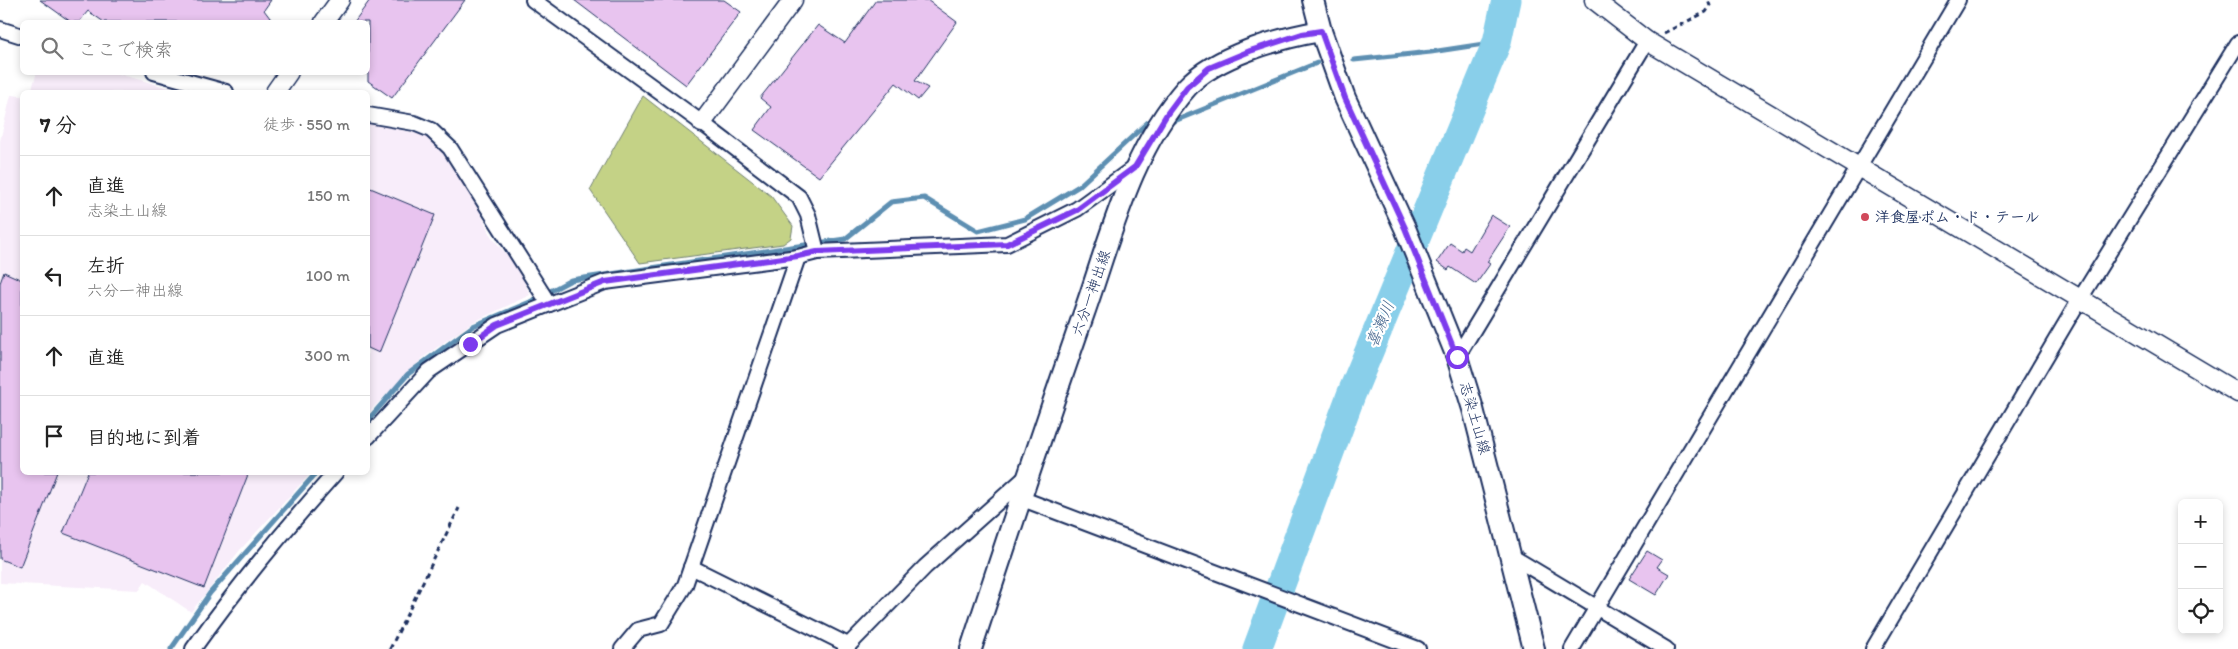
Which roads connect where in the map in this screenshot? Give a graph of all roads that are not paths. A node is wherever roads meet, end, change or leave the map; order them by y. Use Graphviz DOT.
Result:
graph roads {
  1 [pos="340,0"];
  2 [pos="532,0"];
  3 [pos="793,0"];
  4 [pos="1313,0"];
  5 [pos="1594,0"];
  6 [pos="1958,0"];
  7 [pos="325,20"];
  8 [pos="0,29"];
  9 [pos="1321,31"];
  10 [pos="20,35"];
  11 [pos="1647,41"];
  12 [pos="2238,43"];
  13 [pos="165,75"];
  14 [pos="287,75"];
  15 [pos="219,90"];
  16 [pos="276,90"];
  17 [pos="370,115"];
  18 [pos="702,123"];
  19 [pos="1135,167"];
  20 [pos="1859,169"];
  21 [pos="817,252"];
  22 [pos="798,256"];
  23 [pos="2080,299"];
  24 [pos="550,304"];
  25 [pos="1457,357"];
  26 [pos="2238,393"];
  27 [pos="370,436"];
  28 [pos="333,475"];
  29 [pos="1027,476"];
  30 [pos="1020,498"];
  31 [pos="1511,556"];
  32 [pos="691,567"];
  33 [pos="1597,608"];
  34 [pos="846,647"];
  35 [pos="194,649"];
  36 [pos="622,649"];
  37 [pos="971,649"];
  38 [pos="1418,649"];
  39 [pos="1534,649"];
  40 [pos="1572,649"];
  41 [pos="1666,649"];
  42 [pos="1873,649"];
  1 -- 7 [label="street"];
  2 -- 18 [label="street"];
  3 -- 18 [label="street"];
  4 -- 9 [label="main road, 志染土山線"];
  5 -- 11 [label="street"];
  6 -- 20 [label="street"];
  8 -- 10 [label="street"];
  9 -- 19 [label="main road, 六分一神出線"];
  9 -- 25 [label="main road, 志染土山線"];
  11 -- 20 [label="street"];
  11 -- 25 [label="street"];
  12 -- 23 [label="street"];
  13 -- 15 [label="street"];
  14 -- 16 [label="street"];
  17 -- 24 [label="street"];
  18 -- 21 [label="street"];
  19 -- 21 [label="street"];
  19 -- 29 [label="main road, 六分一神出線"];
  20 -- 23 [label="street"];
  20 -- 33 [label="street"];
  21 -- 22 [label="street"];
  22 -- 24 [label="street"];
  22 -- 32 [label="street"];
  23 -- 26 [label="street"];
  23 -- 42 [label="street"];
  24 -- 27 [label="street"];
  25 -- 31 [label="main road, 志染土山線"];
  28 -- 35 [label="street"];
  29 -- 30 [label="main road, 六分一神出線"];
  29 -- 34 [label="street"];
  30 -- 37 [label="main road, 六分一神出線"];
  30 -- 38 [label="street"];
  31 -- 33 [label="street"];
  31 -- 39 [label="main road, 志染土山線"];
  32 -- 34 [label="street"];
  32 -- 36 [label="street"];
  33 -- 40 [label="street"];
  33 -- 41 [label="street"];
}
